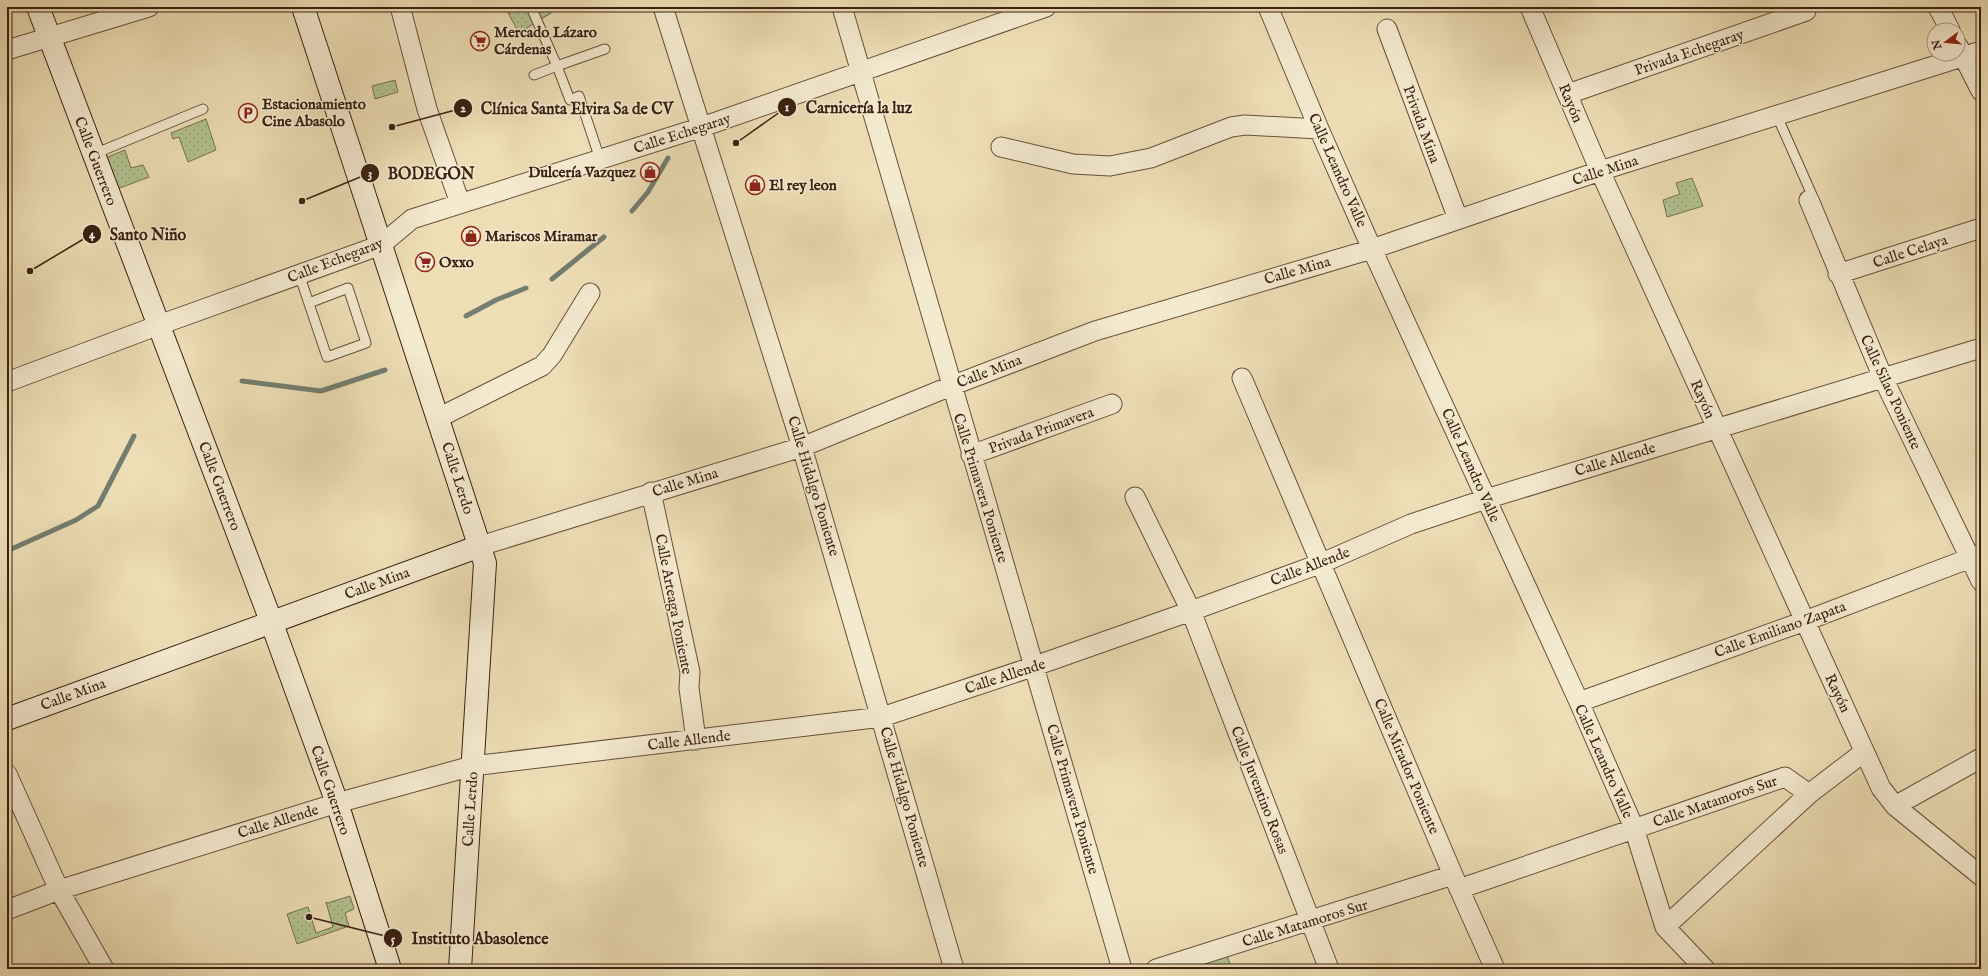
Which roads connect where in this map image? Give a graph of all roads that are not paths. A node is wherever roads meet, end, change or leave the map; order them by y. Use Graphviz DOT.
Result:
graph roads {
  1 [pos="38,7"];
  2 [pos="149,7"];
  3 [pos="303,7"];
  4 [pos="531,7"];
  5 [pos="663,7"];
  6 [pos="842,7"];
  7 [pos="1046,7"];
  8 [pos="1268,7"];
  9 [pos="1530,7"];
  10 [pos="1804,7"];
  11 [pos="1938,7"];
  12 [pos="401,10"];
  13 [pos="1946,22"];
  14 [pos="1387,29"];
  15 [pos="49,37"];
  16 [pos="605,49"];
  17 [pos="7,50"];
  18 [pos="1968,51"];
  19 [pos="557,66"];
  20 [pos="860,73"];
  21 [pos="534,75"];
  22 [pos="1981,91"];
  23 [pos="1568,94"];
  24 [pos="203,109"];
  25 [pos="1777,116"];
  26 [pos="702,127"];
  27 [pos="1319,129"];
  28 [pos="1001,147"];
  29 [pos="94,154"];
  30 [pos="600,159"];
  31 [pos="1600,171"];
  32 [pos="1809,200"];
  33 [pos="460,203"];
  34 [pos="1458,219"];
  35 [pos="1981,228"];
  36 [pos="381,245"];
  37 [pos="1372,249"];
  38 [pos="299,274"];
  39 [pos="1838,274"];
  40 [pos="590,293"];
  41 [pos="309,303"];
  42 [pos="158,325"];
  43 [pos="1981,348"];
  44 [pos="1242,378"];
  45 [pos="1883,378"];
  46 [pos="7,382"];
  47 [pos="951,386"];
  48 [pos="1112,404"];
  49 [pos="438,418"];
  50 [pos="1716,428"];
  51 [pos="802,447"];
  52 [pos="971,455"];
  53 [pos="651,492"];
  54 [pos="1135,497"];
  55 [pos="1486,499"];
  56 [pos="480,546"];
  57 [pos="1976,556"];
  58 [pos="1322,563"];
  59 [pos="1981,581"];
  60 [pos="1191,611"];
  61 [pos="271,621"];
  62 [pos="1805,621"];
  63 [pos="1035,666"];
  64 [pos="1579,702"];
  65 [pos="882,716"];
  66 [pos="7,719"];
  67 [pos="696,740"];
  68 [pos="1864,752"];
  69 [pos="1981,758"];
  70 [pos="472,766"];
  71 [pos="7,774"];
  72 [pos="1809,794"];
  73 [pos="337,803"];
  74 [pos="1895,806"];
  75 [pos="1634,828"];
  76 [pos="1981,876"];
  77 [pos="1456,882"];
  78 [pos="59,890"];
  79 [pos="7,910"];
  80 [pos="1311,921"];
  81 [pos="1665,927"];
  82 [pos="98,967"];
  83 [pos="390,969"];
  84 [pos="460,969"];
  85 [pos="954,969"];
  86 [pos="1122,969"];
  87 [pos="1156,969"];
  88 [pos="1329,969"];
  89 [pos="1495,969"];
  90 [pos="1705,969"];
  1 -- 15 [label="street, Calle Guerrero"];
  2 -- 15 [label="street"];
  3 -- 36 [label="street, Calle Lerdo"];
  4 -- 19 [label="lane"];
  5 -- 26 [label="street, Calle Hidalgo Poniente"];
  6 -- 20 [label="street, Calle Primavera Poniente"];
  7 -- 20 [label="street, Calle Echegaray"];
  8 -- 27 [label="street, Calle Leandro Valle"];
  9 -- 23 [label="street, Rayón"];
  10 -- 23 [label="street, Privada Echegaray"];
  11 -- 13 [label="street"];
  12 -- 33 [label="street"];
  14 -- 34 [label="street, Privada Mina"];
  15 -- 17 [label="street"];
  15 -- 29 [label="street, Calle Guerrero"];
  16 -- 19 [label="lane"];
  18 -- 22 [label="street"];
  18 -- 25 [label="street, Calle Mina"];
  19 -- 21 [label="lane"];
  19 -- 30 [label="lane"];
  20 -- 26 [label="street, Calle Echegaray"];
  20 -- 47 [label="street, Calle Primavera Poniente"];
  23 -- 31 [label="street, Rayón"];
  24 -- 29 [label="lane"];
  25 -- 31 [label="street, Calle Mina"];
  25 -- 32 [label="lane"];
  26 -- 30 [label="street, Calle Echegaray"];
  26 -- 51 [label="street, Calle Hidalgo Poniente"];
  27 -- 28 [label="street"];
  27 -- 37 [label="street, Calle Leandro Valle"];
  29 -- 42 [label="street, Calle Guerrero"];
  30 -- 33 [label="street, Calle Echegaray"];
  31 -- 34 [label="street, Calle Mina"];
  31 -- 50 [label="street, Rayón"];
  32 -- 39 [label="street, Calle Silao Poniente"];
  33 -- 36 [label="street, Calle Echegaray"];
  34 -- 37 [label="street, Calle Mina"];
  35 -- 39 [label="street, Calle Celaya"];
  36 -- 38 [label="street, Calle Echegaray"];
  36 -- 49 [label="street, Calle Lerdo"];
  37 -- 47 [label="street, Calle Mina"];
  37 -- 55 [label="street, Calle Leandro Valle"];
  38 -- 41 [label="lane"];
  38 -- 42 [label="street, Calle Echegaray"];
  39 -- 45 [label="street, Calle Silao Poniente"];
  40 -- 49 [label="street"];
  41 -- 41 [label="lane"];
  42 -- 46 [label="street, Calle Echegaray"];
  42 -- 61 [label="street, Calle Guerrero"];
  43 -- 45 [label="street, Calle Allende"];
  44 -- 58 [label="street, Calle Mirador Poniente"];
  45 -- 50 [label="street, Calle Allende"];
  45 -- 57 [label="street, Calle Silao Poniente"];
  47 -- 51 [label="street, Calle Mina"];
  47 -- 52 [label="street, Calle Primavera Poniente"];
  48 -- 52 [label="street, Privada Primavera"];
  49 -- 56 [label="street, Calle Lerdo"];
  50 -- 55 [label="street, Calle Allende"];
  50 -- 62 [label="street, Rayón"];
  51 -- 53 [label="street, Calle Mina"];
  51 -- 65 [label="street, Calle Hidalgo Poniente"];
  52 -- 63 [label="street, Calle Primavera Poniente"];
  53 -- 56 [label="street, Calle Mina"];
  53 -- 67 [label="street, Calle Arteaga Poniente"];
  54 -- 60 [label="street, Calle Juventino Rosas"];
  55 -- 58 [label="street, Calle Allende"];
  55 -- 64 [label="street, Calle Leandro Valle"];
  56 -- 61 [label="street, Calle Mina"];
  56 -- 70 [label="street, Calle Lerdo"];
  57 -- 59 [label="street, Calle Silao Poniente"];
  57 -- 62 [label="street, Calle Emiliano Zapata"];
  58 -- 60 [label="street, Calle Allende"];
  58 -- 77 [label="street, Calle Mirador Poniente"];
  60 -- 63 [label="street, Calle Allende"];
  60 -- 80 [label="street, Calle Juventino Rosas"];
  61 -- 66 [label="street, Calle Mina"];
  61 -- 73 [label="street, Calle Guerrero"];
  62 -- 64 [label="street, Calle Emiliano Zapata"];
  62 -- 68 [label="street, Rayón"];
  63 -- 65 [label="street, Calle Allende"];
  63 -- 86 [label="street, Calle Primavera Poniente"];
  64 -- 75 [label="street, Calle Leandro Valle"];
  65 -- 67 [label="street, Calle Allende"];
  65 -- 85 [label="street, Calle Hidalgo Poniente"];
  67 -- 70 [label="street, Calle Allende"];
  68 -- 72 [label="street"];
  68 -- 74 [label="street, Rayón"];
  69 -- 74 [label="street"];
  70 -- 73 [label="street, Calle Allende"];
  70 -- 84 [label="street, Calle Lerdo"];
  71 -- 78 [label="street"];
  72 -- 75 [label="street, Calle Matamoros Sur"];
  72 -- 81 [label="street"];
  73 -- 78 [label="street, Calle Allende"];
  73 -- 83 [label="street, Calle Guerrero"];
  74 -- 76 [label="street, Rayón"];
  75 -- 77 [label="street, Calle Matamoros Sur"];
  75 -- 81 [label="street, Calle Leandro Valle"];
  77 -- 80 [label="street, Calle Matamoros Sur"];
  77 -- 89 [label="street, Calle Mirador Poniente"];
  78 -- 79 [label="street, Calle Allende"];
  78 -- 82 [label="street"];
  80 -- 87 [label="street, Calle Matamoros Sur"];
  80 -- 88 [label="street, Calle Juventino Rosas"];
  81 -- 90 [label="street"];
}
